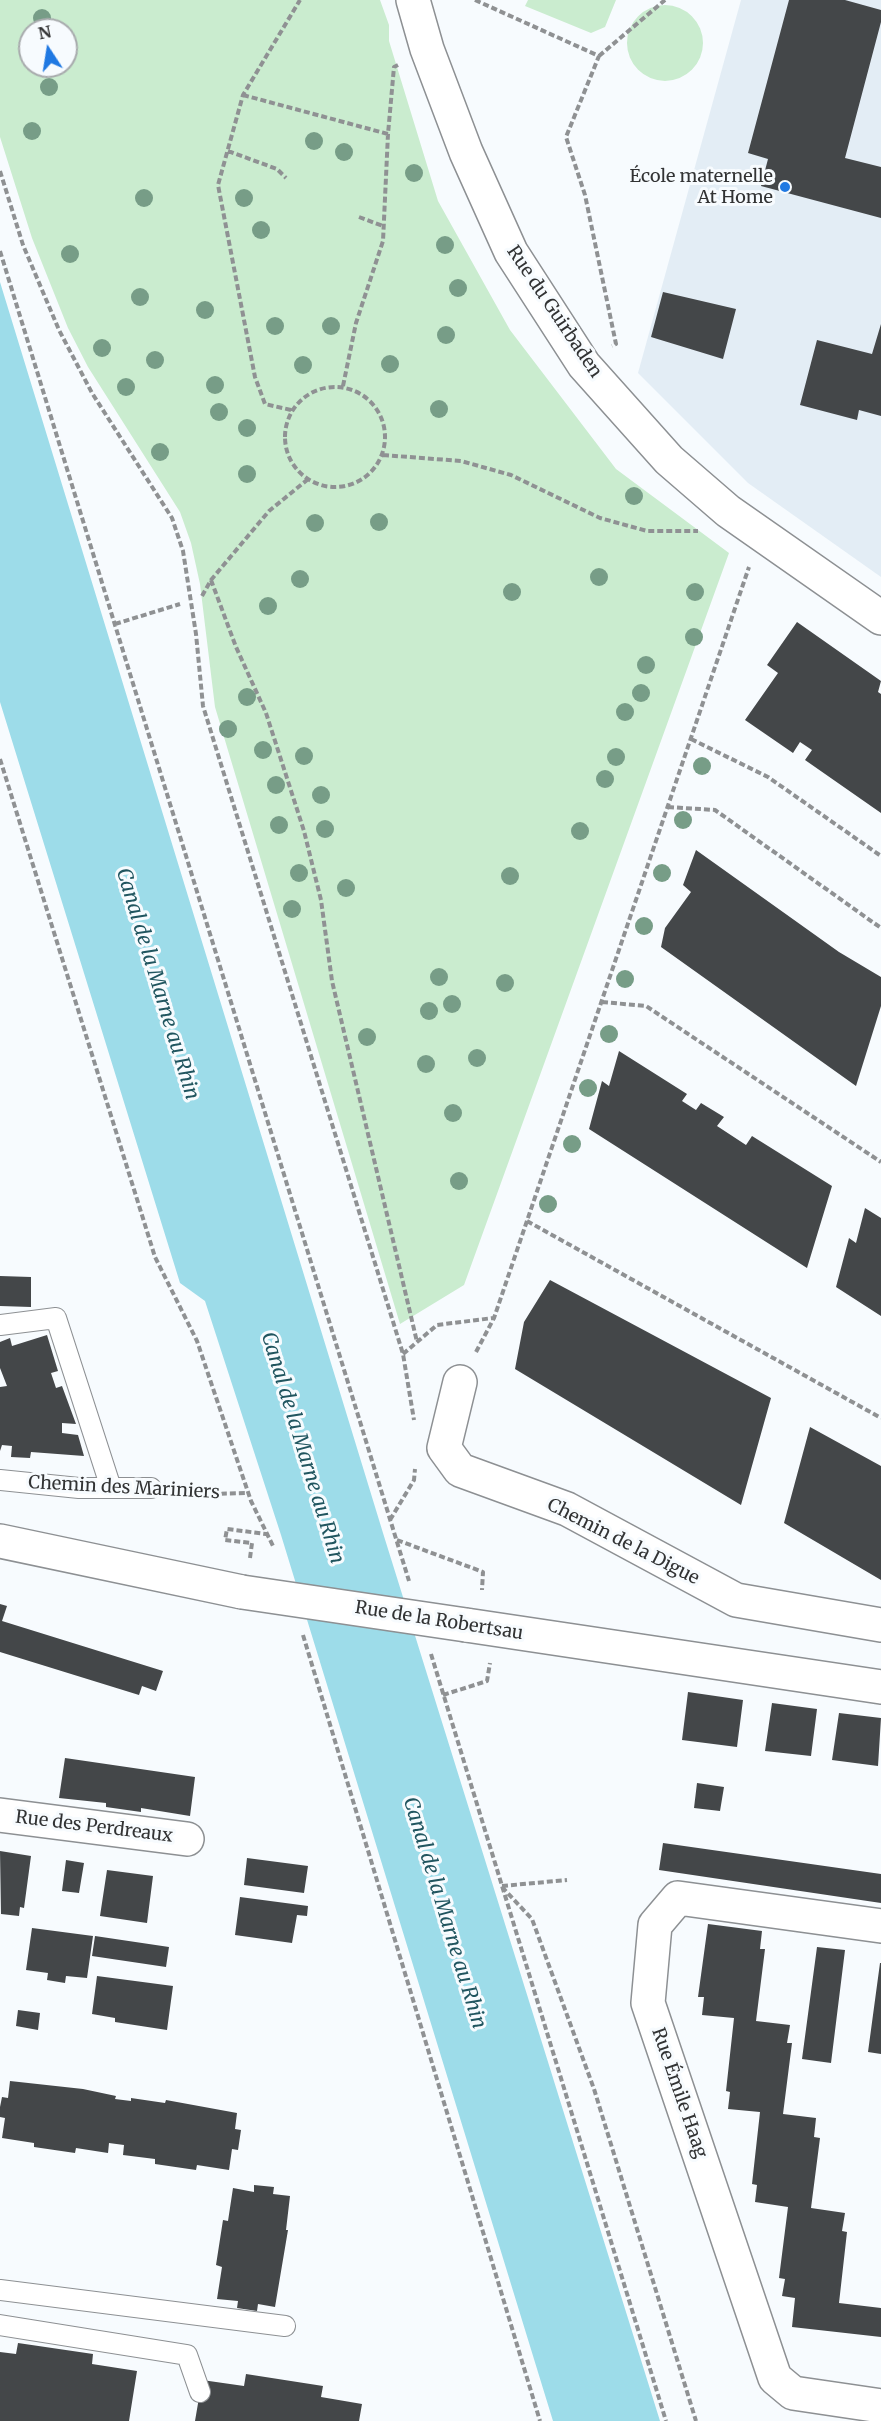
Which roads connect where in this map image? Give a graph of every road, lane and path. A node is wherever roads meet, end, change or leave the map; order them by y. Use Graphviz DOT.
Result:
graph roads {
  1 [pos="300,0"];
  2 [pos="412,0"];
  3 [pos="475,0"];
  4 [pos="665,0"];
  5 [pos="428,49"];
  6 [pos="599,56"];
  7 [pos="243,95"];
  8 [pos="388,134"];
  9 [pos="228,151"];
  10 [pos="0,171"];
  11 [pos="286,178"];
  12 [pos="359,217"];
  13 [pos="384,226"];
  14 [pos="0,251"];
  15 [pos="584,365"];
  16 [pos="343,386"];
  17 [pos="291,410"];
  18 [pos="382,455"];
  19 [pos="307,480"];
  20 [pos="728,511"];
  21 [pos="760,534"];
  22 [pos="211,580"];
  23 [pos="202,596"];
  24 [pos="180,604"];
  25 [pos="881,618"];
  26 [pos="114,624"];
  27 [pos="691,739"];
  28 [pos="0,759"];
  29 [pos="668,807"];
  30 [pos="881,856"];
  31 [pos="881,928"];
  32 [pos="602,1002"];
  33 [pos="881,1162"];
  34 [pos="527,1221"];
  35 [pos="0,1325"];
  36 [pos="417,1342"];
  37 [pos="460,1382"];
  38 [pos="881,1418"];
  39 [pos="0,1480"];
  40 [pos="111,1488"];
  41 [pos="152,1488"];
  42 [pos="248,1493"];
  43 [pos="390,1520"];
  44 [pos="267,1534"];
  45 [pos="396,1540"];
  46 [pos="0,1541"];
  47 [pos="274,1548"];
  48 [pos="250,1558"];
  49 [pos="482,1590"];
  50 [pos="881,1625"];
  51 [pos="480,1627"];
  52 [pos="301,1628"];
  53 [pos="430,1653"];
  54 [pos="881,1687"];
  55 [pos="443,1695"];
  56 [pos="0,1815"];
  57 [pos="187,1839"];
  58 [pos="567,1880"];
  59 [pos="502,1886"];
  60 [pos="881,1926"];
  61 [pos="0,2290"];
  62 [pos="0,2325"];
  63 [pos="285,2326"];
  64 [pos="200,2392"];
  65 [pos="881,2406"];
  66 [pos="540,2421"];
  67 [pos="666,2421"];
  68 [pos="696,2421"];
  1 -- 7 [label="path"];
  2 -- 5 [label="street, Rue du Guirbaden"];
  3 -- 6 [label="path"];
  4 -- 6 [label="path"];
  5 -- 8 [label="path"];
  5 -- 15 [label="street, Rue du Guirbaden"];
  6 -- 15 [label="path"];
  7 -- 8 [label="path"];
  7 -- 9 [label="path"];
  8 -- 13 [label="path"];
  9 -- 11 [label="path"];
  9 -- 17 [label="path"];
  10 -- 36 [label="path"];
  12 -- 13 [label="path"];
  13 -- 16 [label="path"];
  14 -- 26 [label="path"];
  15 -- 20 [label="street, Rue du Guirbaden"];
  16 -- 17 [label="path"];
  16 -- 18 [label="path"];
  17 -- 19 [label="path"];
  18 -- 19 [label="path"];
  18 -- 20 [label="path"];
  19 -- 22 [label="path"];
  20 -- 21 [label="street, Rue du Guirbaden"];
  21 -- 25 [label="street, Rue du Guirbaden"];
  21 -- 27 [label="path"];
  22 -- 23 [label="path"];
  22 -- 36 [label="path"];
  24 -- 26 [label="path"];
  26 -- 43 [label="path"];
  27 -- 29 [label="path"];
  27 -- 30 [label="path"];
  28 -- 42 [label="path"];
  29 -- 31 [label="path"];
  29 -- 32 [label="path"];
  32 -- 33 [label="path"];
  32 -- 34 [label="path"];
  34 -- 36 [label="path"];
  34 -- 38 [label="path"];
  35 -- 40 [label="lane"];
  37 -- 50 [label="street, Chemin de la Digue"];
  39 -- 40 [label="lane, Chemin des Mariniers"];
  40 -- 41 [label="lane, Chemin des Mariniers"];
  41 -- 42 [label="path, Chemin des Mariniers"];
  42 -- 44 [label="path"];
  44 -- 47 [label="path"];
  44 -- 48 [label="path"];
  45 -- 49 [label="path"];
  46 -- 51 [label="street, Rue de la Robertsau, bridge"];
  51 -- 54 [label="street, Rue de la Robertsau"];
  51 -- 55 [label="path"];
  52 -- 66 [label="path"];
  53 -- 55 [label="path"];
  55 -- 59 [label="path"];
  56 -- 57 [label="street, Rue des Perdreaux"];
  58 -- 59 [label="path"];
  59 -- 67 [label="path"];
  59 -- 68 [label="path"];
  60 -- 65 [label="street, Rue Émile Haag"];
  61 -- 63 [label="lane"];
  62 -- 64 [label="lane"];
}
